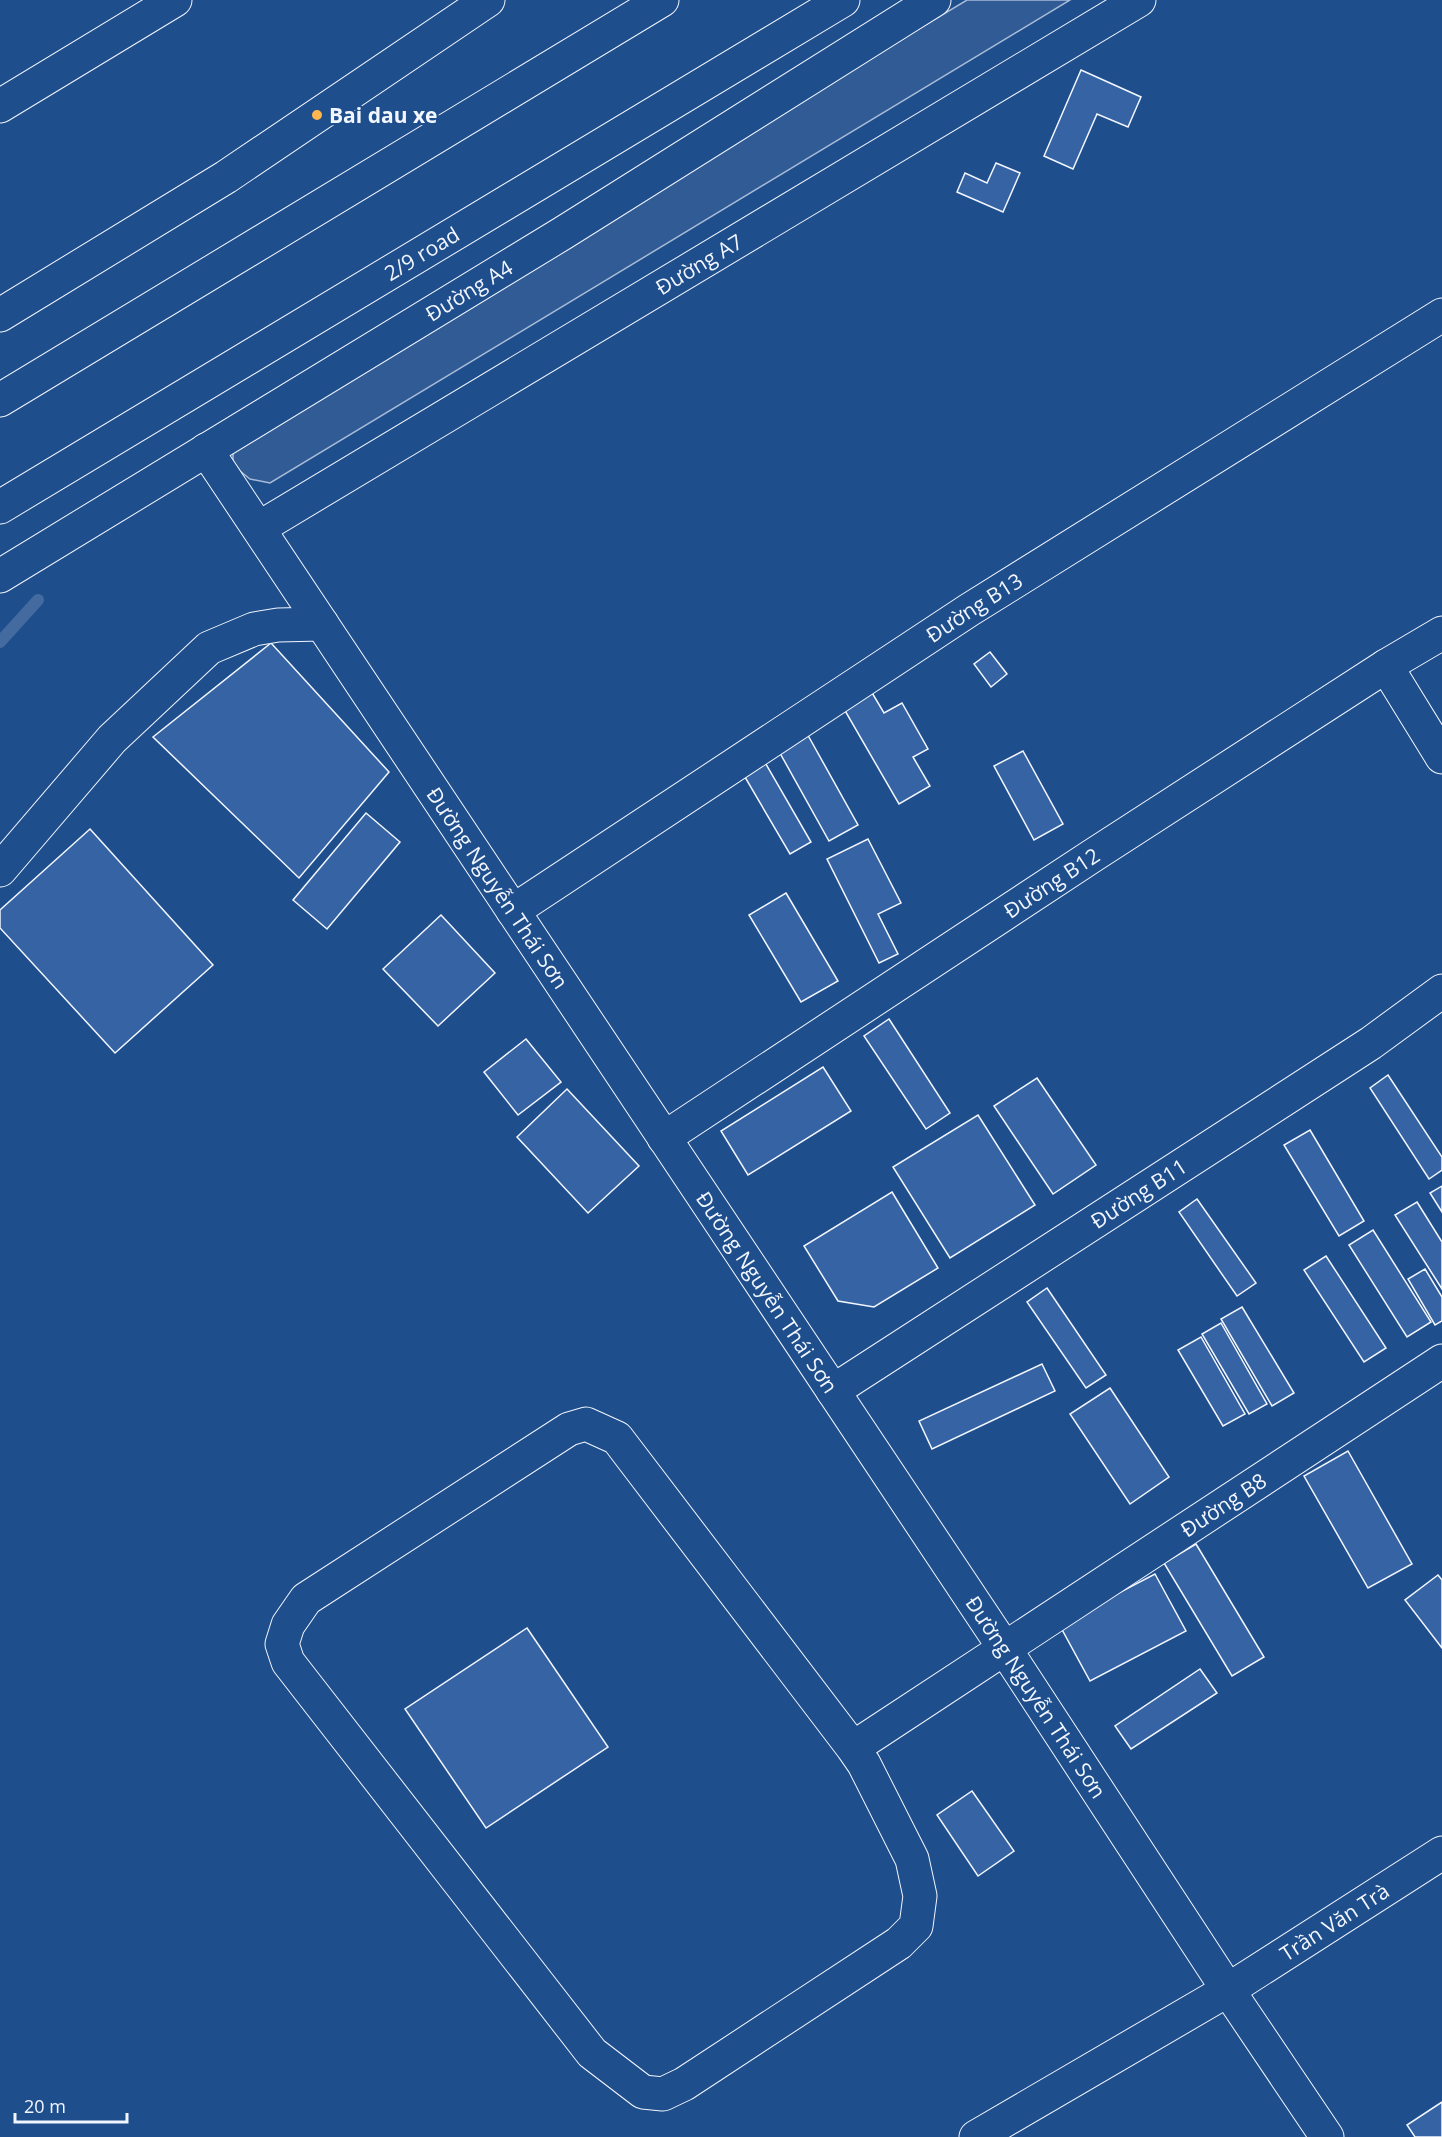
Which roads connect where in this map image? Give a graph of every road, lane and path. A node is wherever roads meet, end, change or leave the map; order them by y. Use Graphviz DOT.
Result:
graph roads {
  1 [pos="175,0"];
  2 [pos="488,0"];
  3 [pos="662,0"];
  4 [pos="843,0"];
  5 [pos="934,0"];
  6 [pos="1138,0"];
  7 [pos="0,106"];
  8 [pos="0,315"];
  9 [pos="1442,315"];
  10 [pos="0,400"];
  11 [pos="206,450"];
  12 [pos="0,507"];
  13 [pos="259,528"];
  14 [pos="0,576"];
  15 [pos="322,624"];
  16 [pos="1442,633"];
  17 [pos="1386,666"];
  18 [pos="1442,757"];
  19 [pos="0,870"];
  20 [pos="513,911"];
  21 [pos="1442,991"];
  22 [pos="664,1138"];
  23 [pos="1442,1361"];
  24 [pos="832,1391"];
  25 [pos="1005,1649"];
  26 [pos="853,1748"];
  27 [pos="1442,1853"];
  28 [pos="1228,1990"];
  29 [pos="976,2137"];
  30 [pos="1328,2137"];
  1 -- 7 [label="main road"];
  2 -- 8 [label="main road"];
  3 -- 10 [label="main road"];
  4 -- 12 [label="main road, 2/9 road"];
  5 -- 11 [label="main road, Đường A4"];
  6 -- 13 [label="main road, Đường A7"];
  9 -- 20 [label="main road, Đường B13"];
  11 -- 13 [label="main road, Đường Nguyễn Thái Sơn"];
  11 -- 14 [label="main road, Đường A4"];
  13 -- 15 [label="main road, Đường Nguyễn Thái Sơn"];
  15 -- 19 [label="main road"];
  15 -- 20 [label="main road, Đường Nguyễn Thái Sơn"];
  16 -- 17 [label="main road, Đường B12"];
  17 -- 18 [label="main road"];
  17 -- 22 [label="main road, Đường B12"];
  20 -- 22 [label="main road, Đường Nguyễn Thái Sơn"];
  21 -- 24 [label="main road, Đường B11"];
  22 -- 24 [label="main road, Đường Nguyễn Thái Sơn"];
  23 -- 25 [label="main road, Đường B8"];
  24 -- 25 [label="main road, Đường Nguyễn Thái Sơn"];
  25 -- 26 [label="main road, Đường B8"];
  25 -- 28 [label="main road, Đường Nguyễn Thái Sơn"];
  26 -- 26 [label="main road"];
  27 -- 28 [label="main road, Trần Văn Trà"];
  28 -- 29 [label="main road, Trần Văn Trà"];
  28 -- 30 [label="main road, Đường Nguyễn Thái Sơn"];
}
